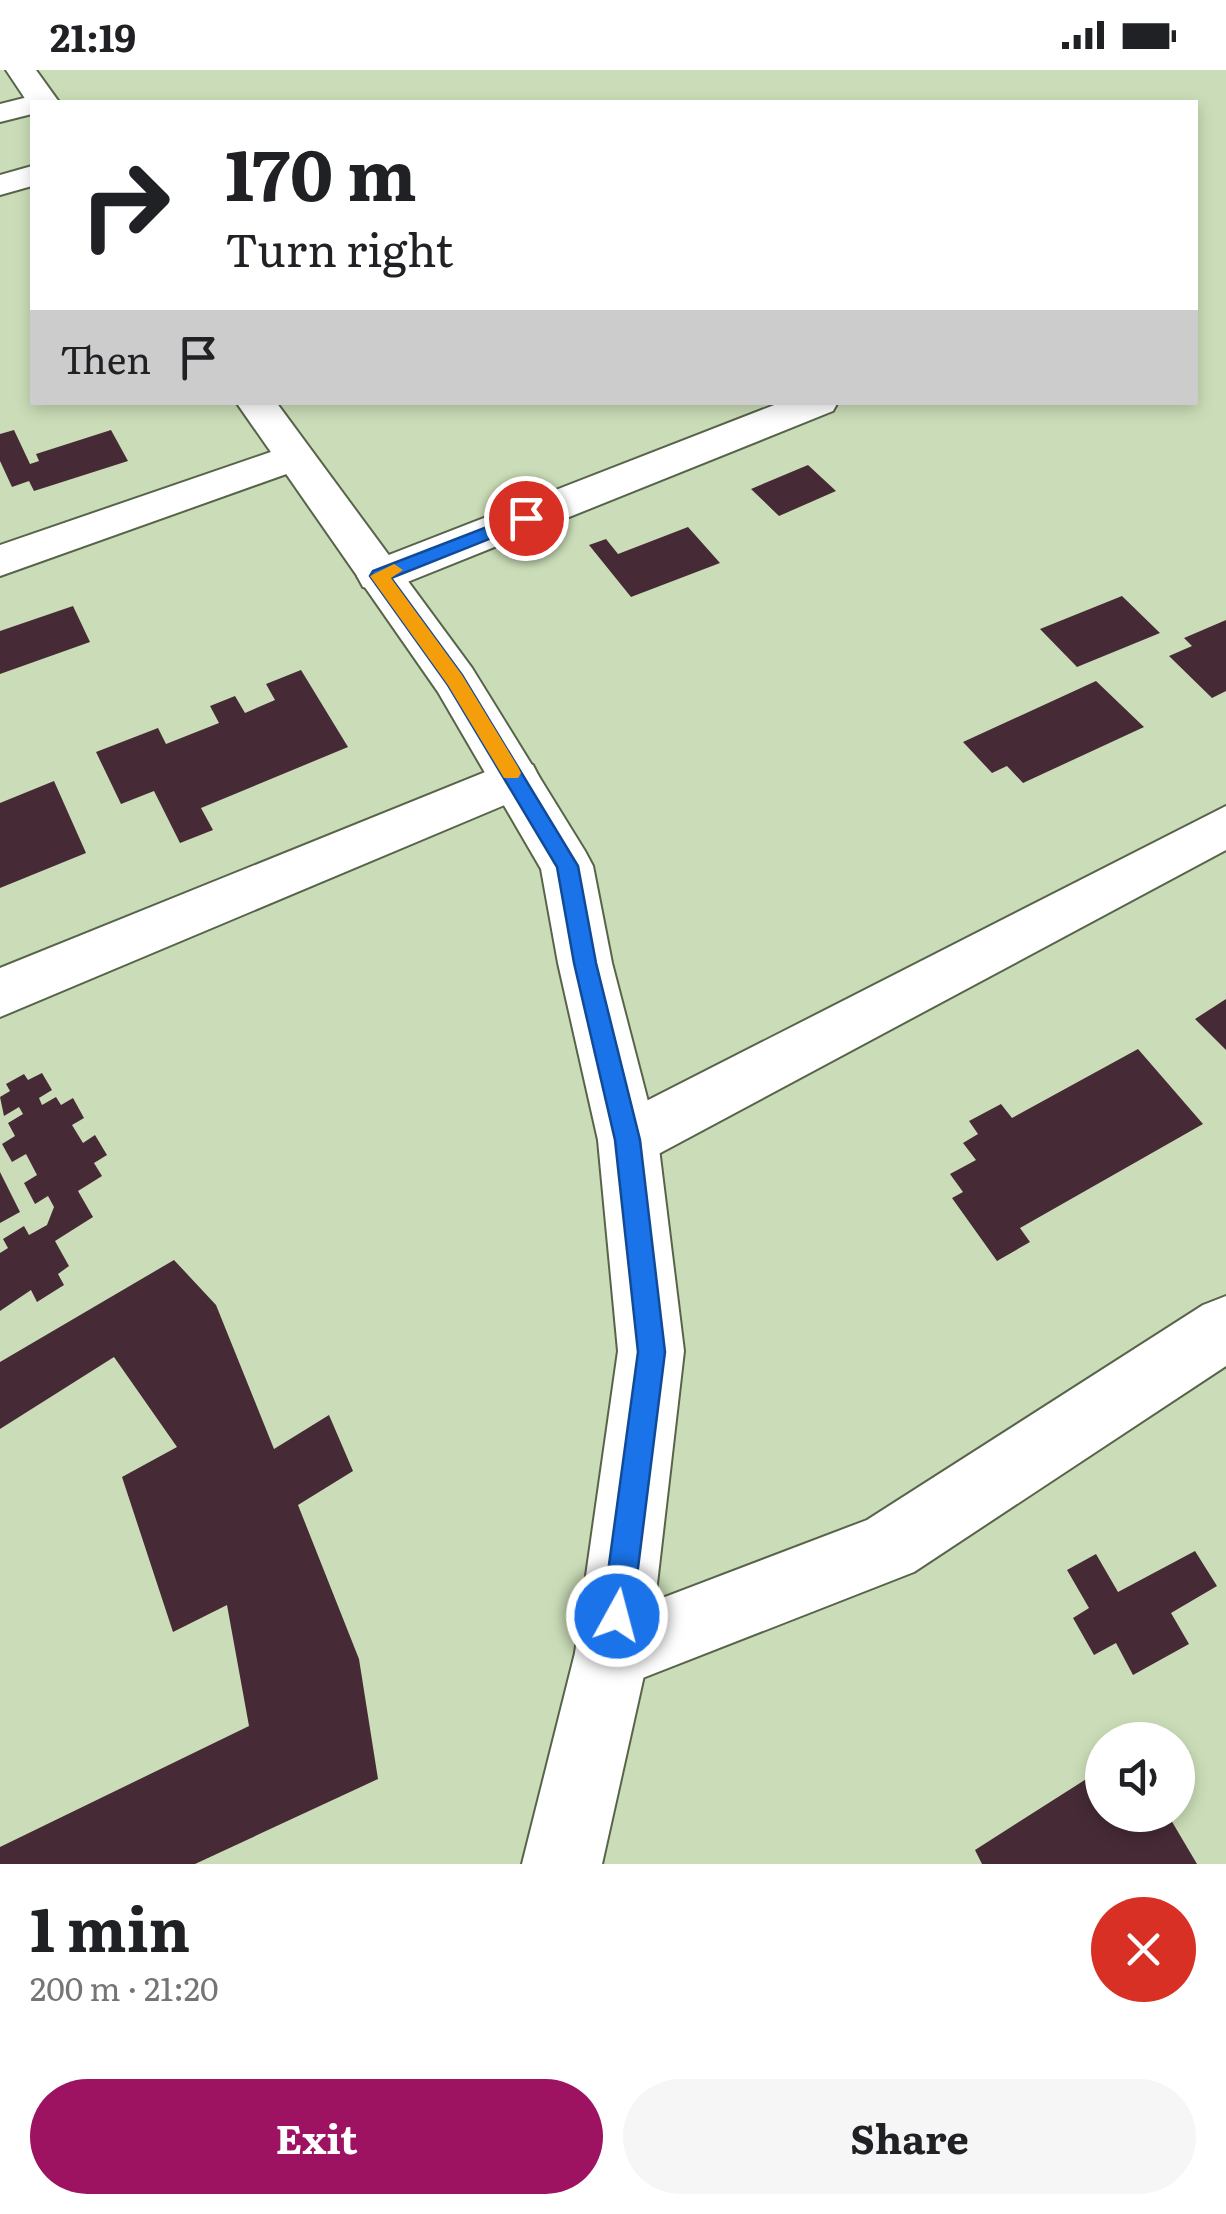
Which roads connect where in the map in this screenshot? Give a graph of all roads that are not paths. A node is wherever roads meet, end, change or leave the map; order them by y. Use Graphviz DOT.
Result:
graph roads {
  1 [pos="21,70"];
  2 [pos="41,100"];
  3 [pos="30,106"];
  4 [pos="0,113"];
  5 [pos="30,177"];
  6 [pos="0,185"];
  7 [pos="257,405"];
  8 [pos="811,405"];
  9 [pos="294,457"];
  10 [pos="0,561"];
  11 [pos="379,576"];
  12 [pos="514,779"];
  13 [pos="1226,826"];
  14 [pos="0,993"];
  15 [pos="628,1140"];
  16 [pos="1226,1328"];
  17 [pos="612,1653"];
  18 [pos="562,1864"];
  1 -- 2 [label="street"];
  3 -- 4 [label="street"];
  5 -- 6 [label="street"];
  7 -- 9 [label="street"];
  8 -- 11 [label="street"];
  9 -- 10 [label="street"];
  9 -- 11 [label="street"];
  11 -- 12 [label="street"];
  12 -- 14 [label="street"];
  12 -- 15 [label="street"];
  13 -- 15 [label="street"];
  15 -- 17 [label="street"];
  16 -- 17 [label="street"];
  17 -- 18 [label="street"];
}
